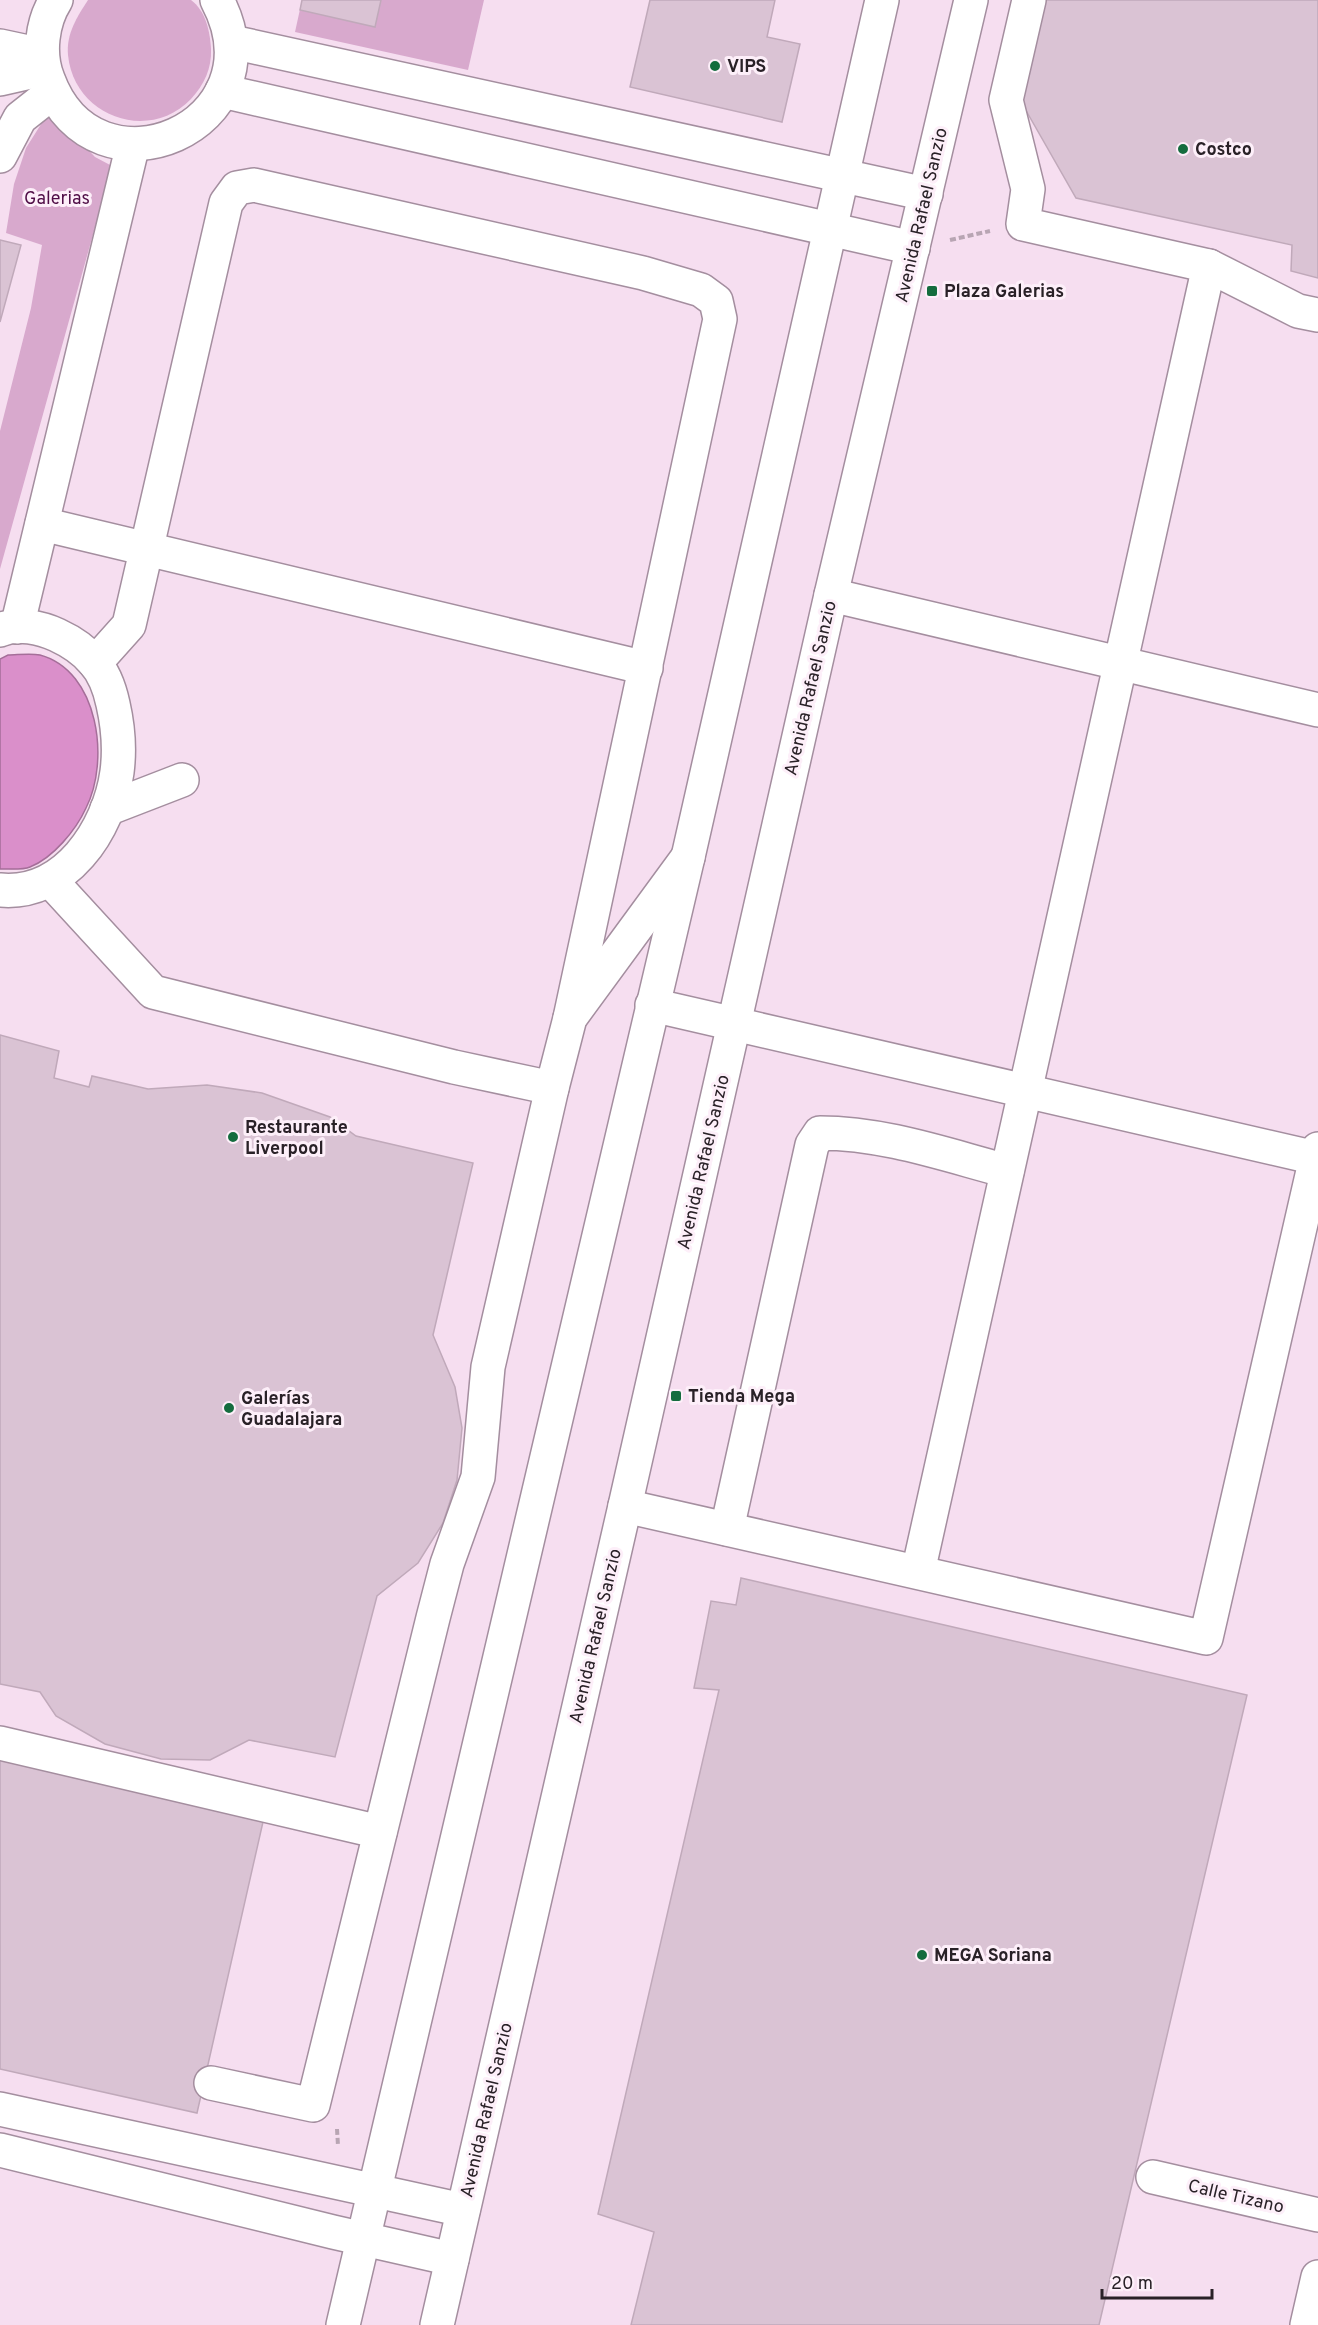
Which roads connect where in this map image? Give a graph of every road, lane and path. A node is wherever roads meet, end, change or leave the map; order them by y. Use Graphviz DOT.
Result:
graph roads {
  1 [pos="217,0"];
  2 [pos="882,0"];
  3 [pos="971,0"];
  4 [pos="1029,0"];
  5 [pos="51,1"];
  6 [pos="232,42"];
  7 [pos="0,46"];
  8 [pos="46,72"];
  9 [pos="0,79"];
  10 [pos="222,91"];
  11 [pos="133,144"];
  12 [pos="0,156"];
  13 [pos="842,176"];
  14 [pos="926,194"];
  15 [pos="1023,224"];
  16 [pos="831,229"];
  17 [pos="913,248"];
  18 [pos="1209,266"];
  19 [pos="1318,315"];
  20 [pos="42,524"];
  21 [pos="146,549"];
  22 [pos="831,595"];
  23 [pos="9,628"];
  24 [pos="95,663"];
  25 [pos="1120,663"];
  26 [pos="646,668"];
  27 [pos="1318,710"];
  28 [pos="182,780"];
  29 [pos="107,809"];
  30 [pos="688,857"];
  31 [pos="51,881"];
  32 [pos="0,890"];
  33 [pos="652,1005"];
  34 [pos="570,1018"];
  35 [pos="734,1023"];
  36 [pos="552,1088"];
  37 [pos="1025,1091"];
  38 [pos="1317,1153"];
  39 [pos="1007,1171"];
  40 [pos="625,1506"];
  41 [pos="727,1529"];
  42 [pos="918,1572"];
  43 [pos="0,1743"];
  44 [pos="380,1832"];
  45 [pos="225,2086"];
  46 [pos="313,2105"];
  47 [pos="0,2109"];
  48 [pos="141,2140"];
  49 [pos="0,2150"];
  50 [pos="1153,2177"];
  51 [pos="129,2181"];
  52 [pos="339,2183"];
  53 [pos="374,2190"];
  54 [pos="463,2211"];
  55 [pos="1318,2215"];
  56 [pos="363,2240"];
  57 [pos="452,2259"];
  58 [pos="1318,2277"];
  59 [pos="343,2325"];
  60 [pos="437,2325"];
  61 [pos="1307,2325"];
  1 -- 6 [label="main road"];
  2 -- 13 [label="main road"];
  3 -- 14 [label="main road, Avenida Rafael Sanzio"];
  4 -- 15 [label="main road"];
  5 -- 8 [label="main road"];
  6 -- 10 [label="main road"];
  6 -- 13 [label="main road"];
  7 -- 8 [label="main road"];
  8 -- 9 [label="main road"];
  8 -- 11 [label="main road"];
  8 -- 12 [label="main road"];
  10 -- 11 [label="main road"];
  10 -- 16 [label="main road"];
  11 -- 20 [label="main road"];
  13 -- 14 [label="main road"];
  13 -- 16 [label="main road"];
  14 -- 17 [label="main road, Avenida Rafael Sanzio"];
  15 -- 17 [label="path"];
  15 -- 18 [label="main road"];
  16 -- 17 [label="main road"];
  16 -- 30 [label="main road"];
  17 -- 22 [label="main road, Avenida Rafael Sanzio"];
  18 -- 19 [label="main road"];
  18 -- 25 [label="main road"];
  20 -- 21 [label="main road"];
  20 -- 23 [label="main road"];
  21 -- 24 [label="main road"];
  21 -- 26 [label="main road"];
  21 -- 26 [label="main road"];
  22 -- 25 [label="main road"];
  22 -- 35 [label="main road, Avenida Rafael Sanzio"];
  23 -- 24 [label="main road"];
  24 -- 29 [label="main road"];
  25 -- 27 [label="main road"];
  25 -- 37 [label="main road"];
  26 -- 34 [label="main road"];
  28 -- 29 [label="main road"];
  29 -- 31 [label="main road"];
  30 -- 33 [label="main road"];
  30 -- 34 [label="main road"];
  31 -- 32 [label="main road"];
  31 -- 36 [label="main road"];
  33 -- 35 [label="main road"];
  33 -- 53 [label="main road"];
  34 -- 36 [label="main road"];
  35 -- 37 [label="main road"];
  35 -- 40 [label="main road, Avenida Rafael Sanzio"];
  36 -- 44 [label="main road"];
  37 -- 38 [label="main road"];
  37 -- 39 [label="main road"];
  38 -- 42 [label="main road"];
  39 -- 41 [label="main road"];
  39 -- 42 [label="main road"];
  40 -- 41 [label="main road"];
  40 -- 54 [label="main road, Avenida Rafael Sanzio"];
  41 -- 42 [label="main road"];
  43 -- 44 [label="main road"];
  44 -- 46 [label="main road"];
  45 -- 46 [label="main road"];
  46 -- 52 [label="path"];
  47 -- 48 [label="main road"];
  48 -- 51 [label="main road"];
  48 -- 52 [label="main road"];
  49 -- 51 [label="main road"];
  50 -- 55 [label="main road, Calle Tizano"];
  51 -- 56 [label="main road"];
  52 -- 53 [label="main road"];
  53 -- 54 [label="main road"];
  53 -- 56 [label="main road"];
  54 -- 57 [label="main road, Avenida Rafael Sanzio"];
  56 -- 57 [label="main road"];
  56 -- 59 [label="main road"];
  57 -- 60 [label="main road, Avenida Rafael Sanzio"];
  58 -- 61 [label="main road"];
}
